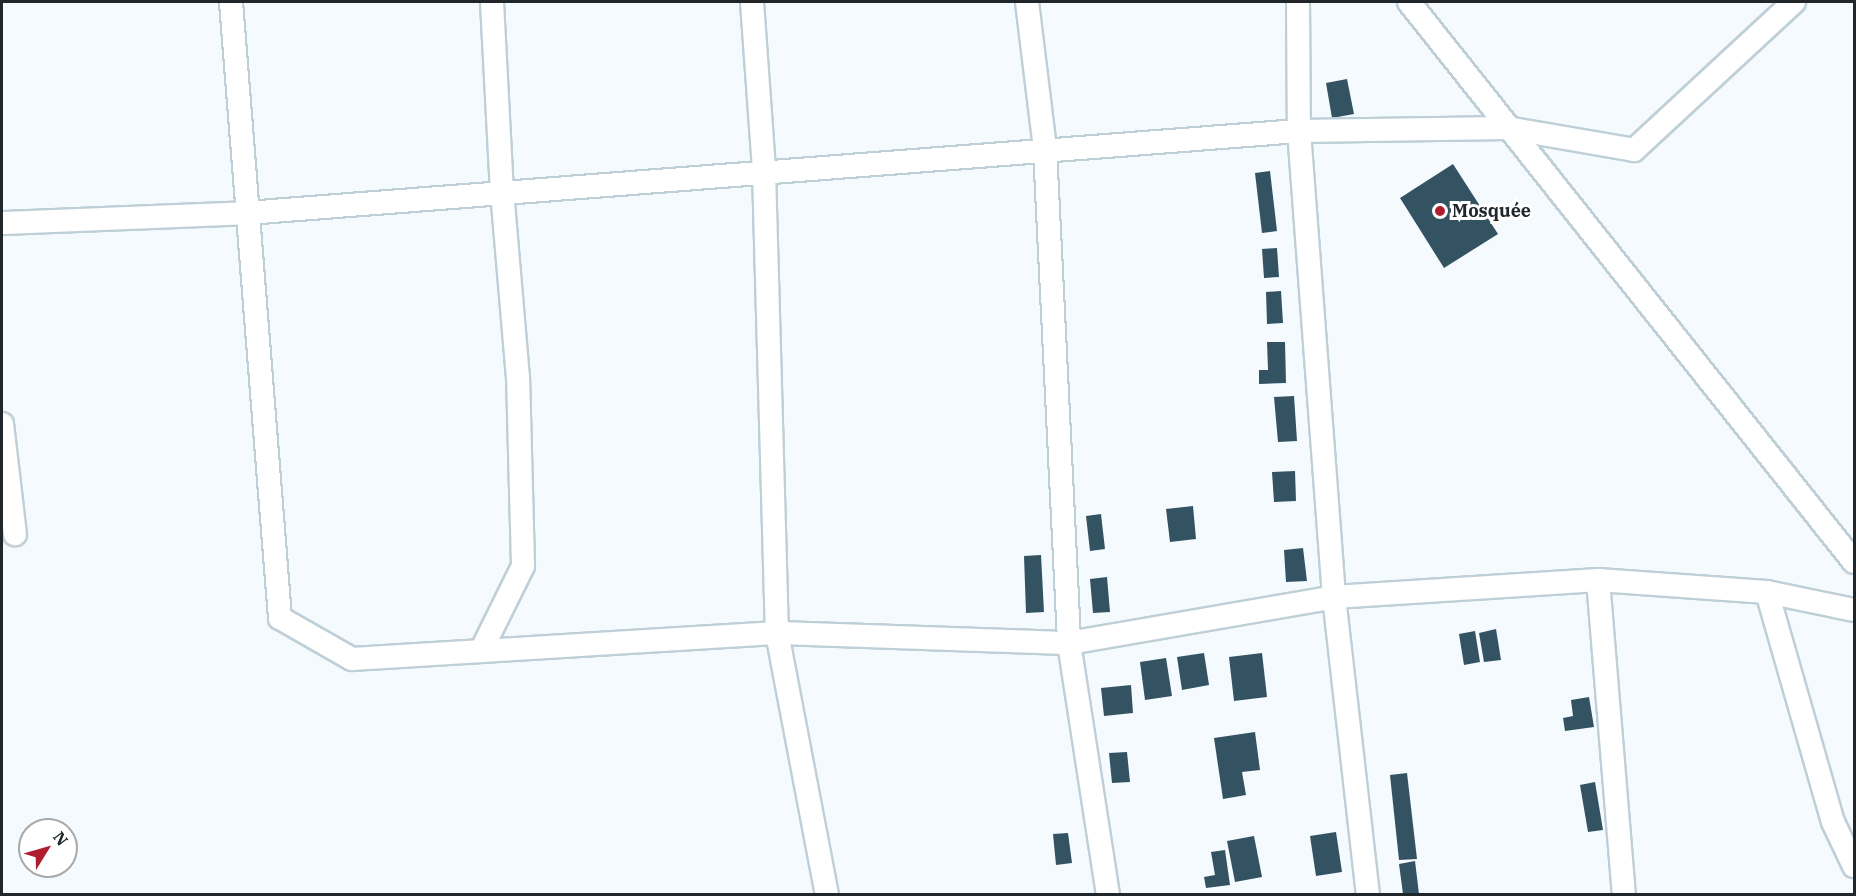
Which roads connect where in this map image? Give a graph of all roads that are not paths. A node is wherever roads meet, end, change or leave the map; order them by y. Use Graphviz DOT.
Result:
graph roads {
  1 [pos="231,2"];
  2 [pos="492,2"];
  3 [pos="752,2"];
  4 [pos="1027,2"];
  5 [pos="1298,2"];
  6 [pos="1409,2"];
  7 [pos="1794,2"];
  8 [pos="1507,128"];
  9 [pos="1299,131"];
  10 [pos="1045,149"];
  11 [pos="764,171"];
  12 [pos="502,193"];
  13 [pos="247,213"];
  14 [pos="2,223"];
  15 [pos="2,424"];
  16 [pos="2,526"];
  17 [pos="1854,562"];
  18 [pos="1598,580"];
  19 [pos="1767,592"];
  20 [pos="1334,597"];
  21 [pos="1854,610"];
  22 [pos="777,633"];
  23 [pos="1069,643"];
  24 [pos="481,651"];
  25 [pos="1854,866"];
  26 [pos="827,894"];
  27 [pos="1108,894"];
  28 [pos="1368,894"];
  29 [pos="1624,894"];
  1 -- 13 [label="street"];
  2 -- 12 [label="street"];
  3 -- 11 [label="street"];
  4 -- 10 [label="street"];
  5 -- 9 [label="street"];
  6 -- 8 [label="street"];
  7 -- 8 [label="street"];
  8 -- 9 [label="street"];
  8 -- 17 [label="street"];
  9 -- 10 [label="street"];
  9 -- 20 [label="street"];
  10 -- 11 [label="street"];
  10 -- 23 [label="street"];
  11 -- 12 [label="street"];
  11 -- 22 [label="street"];
  12 -- 13 [label="street"];
  12 -- 24 [label="street"];
  13 -- 14 [label="street"];
  13 -- 24 [label="street"];
  15 -- 16 [label="street"];
  18 -- 19 [label="street"];
  18 -- 20 [label="street"];
  18 -- 29 [label="street"];
  19 -- 21 [label="street"];
  19 -- 25 [label="street"];
  20 -- 23 [label="street"];
  20 -- 28 [label="street"];
  22 -- 23 [label="street"];
  22 -- 24 [label="street"];
  22 -- 26 [label="street"];
  23 -- 27 [label="street"];
}
